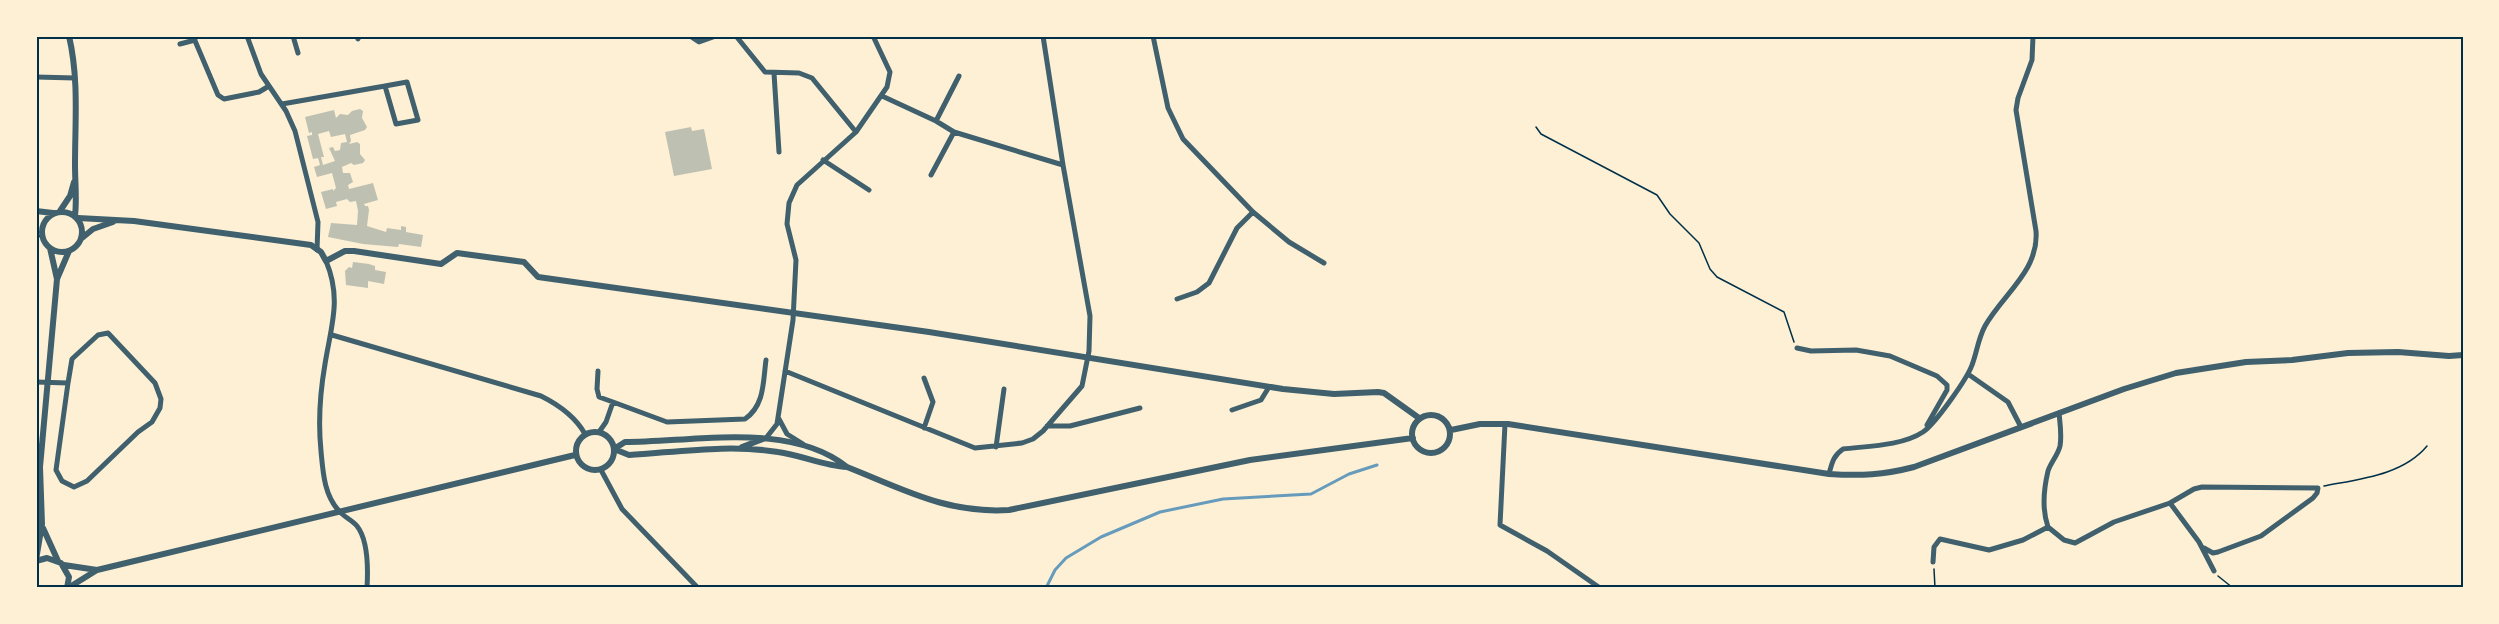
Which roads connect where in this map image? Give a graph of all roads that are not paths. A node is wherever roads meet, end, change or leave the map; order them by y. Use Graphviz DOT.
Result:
graph roads {
  1 [pos="69,36"];
  2 [pos="247,36"];
  3 [pos="293,36"];
  4 [pos="690,36"];
  5 [pos="716,36"];
  6 [pos="736,36"];
  7 [pos="873,36"];
  8 [pos="1043,36"];
  9 [pos="1153,36"];
  10 [pos="2033,36"];
  11 [pos="194,38"];
  12 [pos="180,44"];
  13 [pos="298,53"];
  14 [pos="774,74"];
  15 [pos="959,76"];
  16 [pos="36,77"];
  17 [pos="75,78"];
  18 [pos="269,86"];
  19 [pos="385,86"];
  20 [pos="882,96"];
  21 [pos="282,104"];
  22 [pos="936,121"];
  23 [pos="856,132"];
  24 [pos="954,132"];
  25 [pos="779,152"];
  26 [pos="823,160"];
  27 [pos="1063,165"];
  28 [pos="932,175"];
  29 [pos="75,179"];
  30 [pos="869,190"];
  31 [pos="36,212"];
  32 [pos="57,212"];
  33 [pos="1253,212"];
  34 [pos="76,217"];
  35 [pos="119,220"];
  36 [pos="38,229"];
  37 [pos="82,238"];
  38 [pos="50,248"];
  39 [pos="317,250"];
  40 [pos="69,251"];
  41 [pos="326,261"];
  42 [pos="1324,263"];
  43 [pos="57,279"];
  44 [pos="1177,299"];
  45 [pos="793,312"];
  46 [pos="332,335"];
  47 [pos="1797,348"];
  48 [pos="2463,355"];
  49 [pos="1089,356"];
  50 [pos="766,360"];
  51 [pos="598,371"];
  52 [pos="785,371"];
  53 [pos="1968,374"];
  54 [pos="924,378"];
  55 [pos="36,382"];
  56 [pos="47,382"];
  57 [pos="68,383"];
  58 [pos="1269,387"];
  59 [pos="1004,389"];
  60 [pos="613,402"];
  61 [pos="1140,408"];
  62 [pos="1232,410"];
  63 [pos="2059,413"];
  64 [pos="778,418"];
  65 [pos="1419,418"];
  66 [pos="1505,424"];
  67 [pos="1047,426"];
  68 [pos="2021,427"];
  69 [pos="924,428"];
  70 [pos="1450,430"];
  71 [pos="599,432"];
  72 [pos="1923,432"];
  73 [pos="585,434"];
  74 [pos="766,438"];
  75 [pos="1413,438"];
  76 [pos="810,447"];
  77 [pos="996,447"];
  78 [pos="614,449"];
  79 [pos="738,449"];
  80 [pos="575,455"];
  81 [pos="847,467"];
  82 [pos="601,470"];
  83 [pos="1829,474"];
  84 [pos="2170,503"];
  85 [pos="339,511"];
  86 [pos="42,524"];
  87 [pos="2048,527"];
  88 [pos="2199,542"];
  89 [pos="36,561"];
  90 [pos="1933,562"];
  91 [pos="61,563"];
  92 [pos="97,570"];
  93 [pos="2214,571"];
  94 [pos="67,588"];
  95 [pos="368,588"];
  96 [pos="698,588"];
  97 [pos="1600,588"];
  1 -- 17 [label="street"];
  2 -- 18 [label="street"];
  3 -- 13 [label="street"];
  4 -- 5 [label="street"];
  6 -- 14 [label="street"];
  7 -- 20 [label="street"];
  8 -- 27 [label="street"];
  9 -- 33 [label="street"];
  10 -- 53 [label="street"];
  11 -- 12 [label="street"];
  11 -- 18 [label="street"];
  14 -- 23 [label="street"];
  14 -- 25 [label="street"];
  15 -- 22 [label="street"];
  16 -- 17 [label="street"];
  17 -- 29 [label="street"];
  18 -- 21 [label="street"];
  19 -- 19 [label="street"];
  19 -- 21 [label="street"];
  20 -- 22 [label="street"];
  20 -- 23 [label="street"];
  21 -- 39 [label="street"];
  22 -- 24 [label="street"];
  23 -- 26 [label="street"];
  24 -- 27 [label="street"];
  24 -- 28 [label="street"];
  26 -- 30 [label="street"];
  26 -- 45 [label="street"];
  27 -- 49 [label="street"];
  29 -- 32 [label="street"];
  29 -- 34 [label="street"];
  31 -- 32 [label="street"];
  32 -- 34 [label="street"];
  32 -- 36 [label="street"];
  33 -- 42 [label="street"];
  33 -- 44 [label="street"];
  34 -- 35 [label="street"];
  34 -- 37 [label="street"];
  35 -- 37 [label="street"];
  35 -- 39 [label="street"];
  36 -- 38 [label="street"];
  37 -- 40 [label="street"];
  38 -- 40 [label="street"];
  38 -- 43 [label="street"];
  39 -- 41 [label="street"];
  40 -- 43 [label="street"];
  41 -- 45 [label="street"];
  41 -- 46 [label="street"];
  43 -- 56 [label="street"];
  45 -- 49 [label="street"];
  45 -- 52 [label="street"];
  46 -- 73 [label="street"];
  46 -- 85 [label="street"];
  47 -- 72 [label="street"];
  48 -- 63 [label="street"];
  49 -- 58 [label="street"];
  49 -- 67 [label="street"];
  50 -- 60 [label="street"];
  51 -- 60 [label="street"];
  52 -- 64 [label="street"];
  52 -- 69 [label="street"];
  53 -- 68 [label="street"];
  53 -- 72 [label="street"];
  54 -- 69 [label="street"];
  55 -- 56 [label="street"];
  56 -- 57 [label="street"];
  56 -- 86 [label="street"];
  57 -- 57 [label="street"];
  58 -- 62 [label="street"];
  58 -- 65 [label="street"];
  59 -- 77 [label="street"];
  60 -- 71 [label="street"];
  61 -- 67 [label="street"];
  63 -- 68 [label="street"];
  63 -- 87 [label="street"];
  64 -- 74 [label="street"];
  64 -- 76 [label="street"];
  65 -- 70 [label="street"];
  65 -- 75 [label="street"];
  66 -- 70 [label="street"];
  66 -- 83 [label="street"];
  66 -- 97 [label="street"];
  67 -- 77 [label="street"];
  68 -- 83 [label="street"];
  69 -- 77 [label="street"];
  70 -- 75 [label="street"];
  71 -- 73 [label="street"];
  71 -- 78 [label="street"];
  72 -- 83 [label="street"];
  73 -- 80 [label="street"];
  74 -- 76 [label="street"];
  74 -- 78 [label="street"];
  74 -- 79 [label="street"];
  75 -- 81 [label="street"];
  76 -- 81 [label="street"];
  78 -- 79 [label="street"];
  78 -- 82 [label="street"];
  79 -- 81 [label="street"];
  80 -- 82 [label="street"];
  80 -- 85 [label="street"];
  82 -- 96 [label="street"];
  84 -- 87 [label="street"];
  84 -- 88 [label="street"];
  84 -- 88 [label="street"];
  85 -- 92 [label="street"];
  85 -- 95 [label="street"];
  86 -- 89 [label="street"];
  86 -- 91 [label="street"];
  87 -- 90 [label="street"];
  88 -- 93 [label="street"];
  89 -- 91 [label="street"];
  91 -- 92 [label="street"];
  91 -- 94 [label="street"];
  92 -- 94 [label="street"];
}
